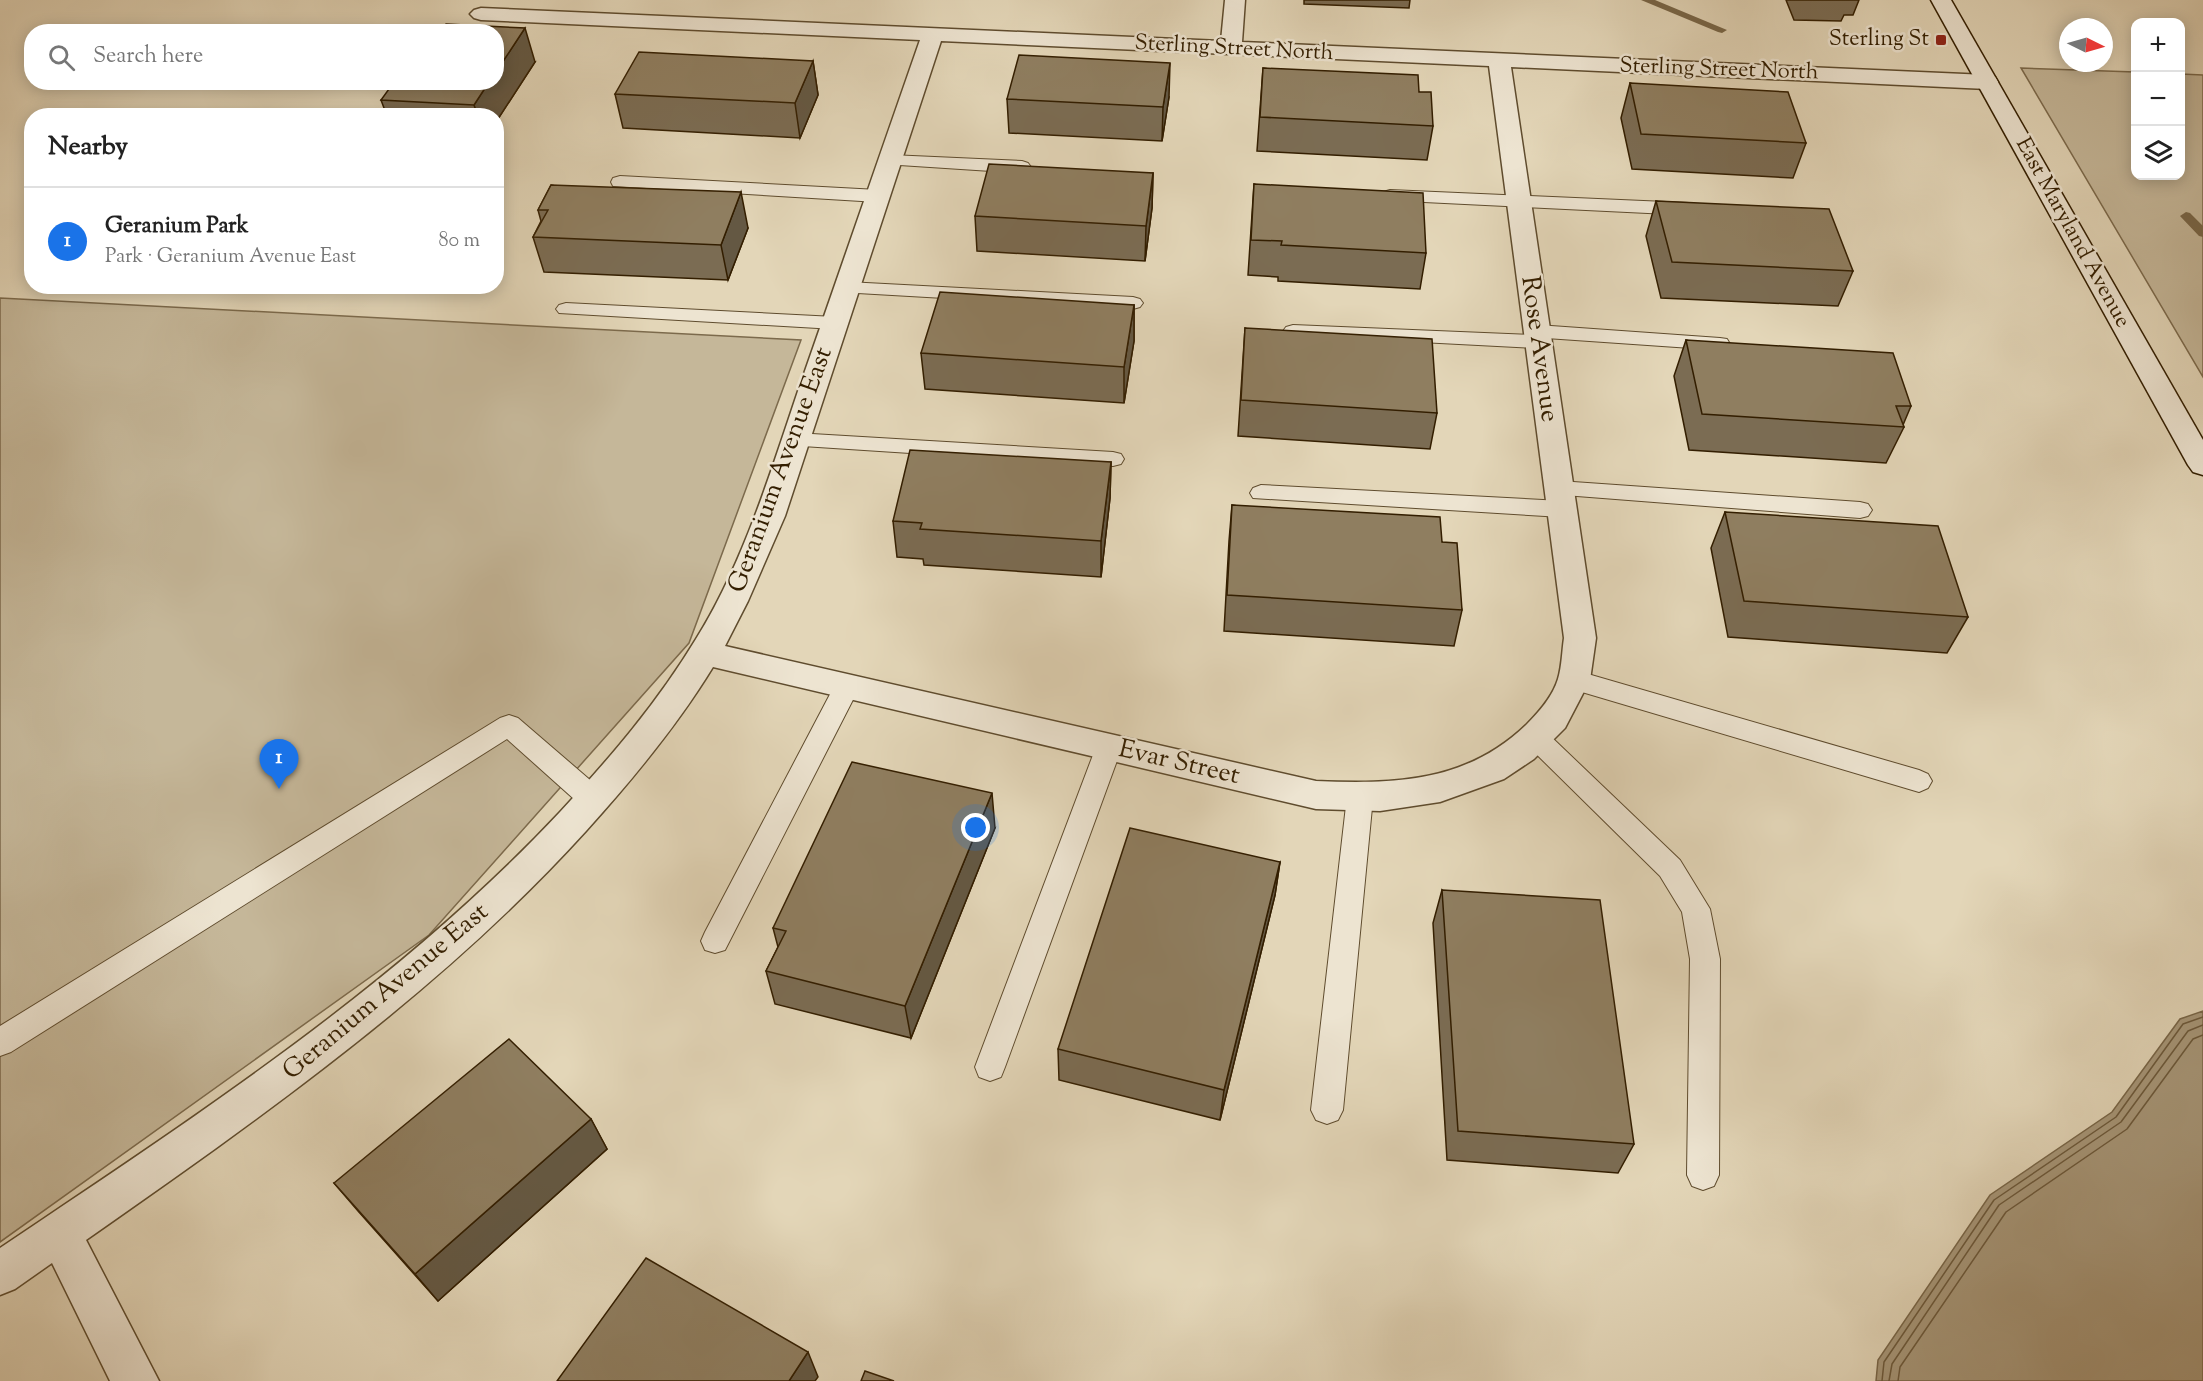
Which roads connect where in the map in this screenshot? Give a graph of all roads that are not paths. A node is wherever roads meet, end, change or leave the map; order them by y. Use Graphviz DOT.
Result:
graph roads {
  1 [pos="612,0"];
  2 [pos="1235,0"];
  3 [pos="1941,0"];
  4 [pos="481,14"];
  5 [pos="600,20"];
  6 [pos="932,36"];
  7 [pos="1231,49"];
  8 [pos="1499,61"];
  9 [pos="1987,82"];
  10 [pos="890,159"];
  11 [pos="1046,168"];
  12 [pos="620,182"];
  13 [pos="878,196"];
  14 [pos="1376,196"];
  15 [pos="1519,201"];
  16 [pos="1709,210"];
  17 [pos="847,288"];
  18 [pos="1132,303"];
  19 [pos="566,309"];
  20 [pos="835,323"];
  21 [pos="1279,330"];
  22 [pos="1538,337"];
  23 [pos="1739,345"];
  24 [pos="795,440"];
  25 [pos="1113,459"];
  26 [pos="2203,465"];
  27 [pos="1261,493"];
  28 [pos="1560,499"];
  29 [pos="1860,510"];
  30 [pos="1580,638"];
  31 [pos="704,653"];
  32 [pos="1574,680"];
  33 [pos="847,686"];
  34 [pos="1535,737"];
  35 [pos="1109,747"];
  36 [pos="1919,781"];
  37 [pos="1360,797"];
  38 [pos="594,800"];
  39 [pos="715,941"];
  40 [pos="0,1042"];
  41 [pos="990,1067"];
  42 [pos="1327,1110"];
  43 [pos="1703,1175"];
  44 [pos="60,1233"];
  45 [pos="0,1274"];
  46 [pos="136,1381"];
  1 -- 5 [label="street"];
  2 -- 7 [label="street"];
  3 -- 9 [label="street, East Maryland Avenue"];
  4 -- 5 [label="street, Sterling Street North"];
  5 -- 6 [label="street, Sterling Street North"];
  6 -- 7 [label="street, Sterling Street North"];
  6 -- 10 [label="street, Geranium Avenue East"];
  7 -- 8 [label="street, Sterling Street North"];
  8 -- 9 [label="street, Sterling Street North"];
  8 -- 15 [label="street, Rose Avenue"];
  9 -- 26 [label="street, East Maryland Avenue"];
  10 -- 11 [label="lane"];
  10 -- 13 [label="street, Geranium Avenue East"];
  12 -- 13 [label="lane"];
  13 -- 17 [label="street, Geranium Avenue East"];
  14 -- 15 [label="lane"];
  15 -- 16 [label="lane"];
  15 -- 22 [label="street, Rose Avenue"];
  17 -- 18 [label="lane"];
  17 -- 20 [label="street, Geranium Avenue East"];
  19 -- 20 [label="lane"];
  20 -- 24 [label="street, Geranium Avenue East"];
  21 -- 22 [label="lane"];
  22 -- 23 [label="lane"];
  22 -- 28 [label="street, Rose Avenue"];
  24 -- 25 [label="lane"];
  24 -- 31 [label="street, Geranium Avenue East"];
  27 -- 28 [label="lane"];
  28 -- 29 [label="lane"];
  28 -- 30 [label="street, Rose Avenue"];
  30 -- 32 [label="street, Evar Street"];
  31 -- 33 [label="street, Evar Street"];
  31 -- 38 [label="street, Geranium Avenue East"];
  32 -- 34 [label="street, Evar Street"];
  32 -- 36 [label="lane"];
  33 -- 35 [label="street, Evar Street"];
  33 -- 39 [label="lane"];
  34 -- 37 [label="street, Evar Street"];
  34 -- 43 [label="lane"];
  35 -- 37 [label="street, Evar Street"];
  35 -- 41 [label="lane"];
  37 -- 42 [label="lane"];
  38 -- 40 [label="lane"];
  38 -- 44 [label="street, Geranium Avenue East"];
  44 -- 45 [label="street, Geranium Avenue East"];
  44 -- 46 [label="street"];
}
